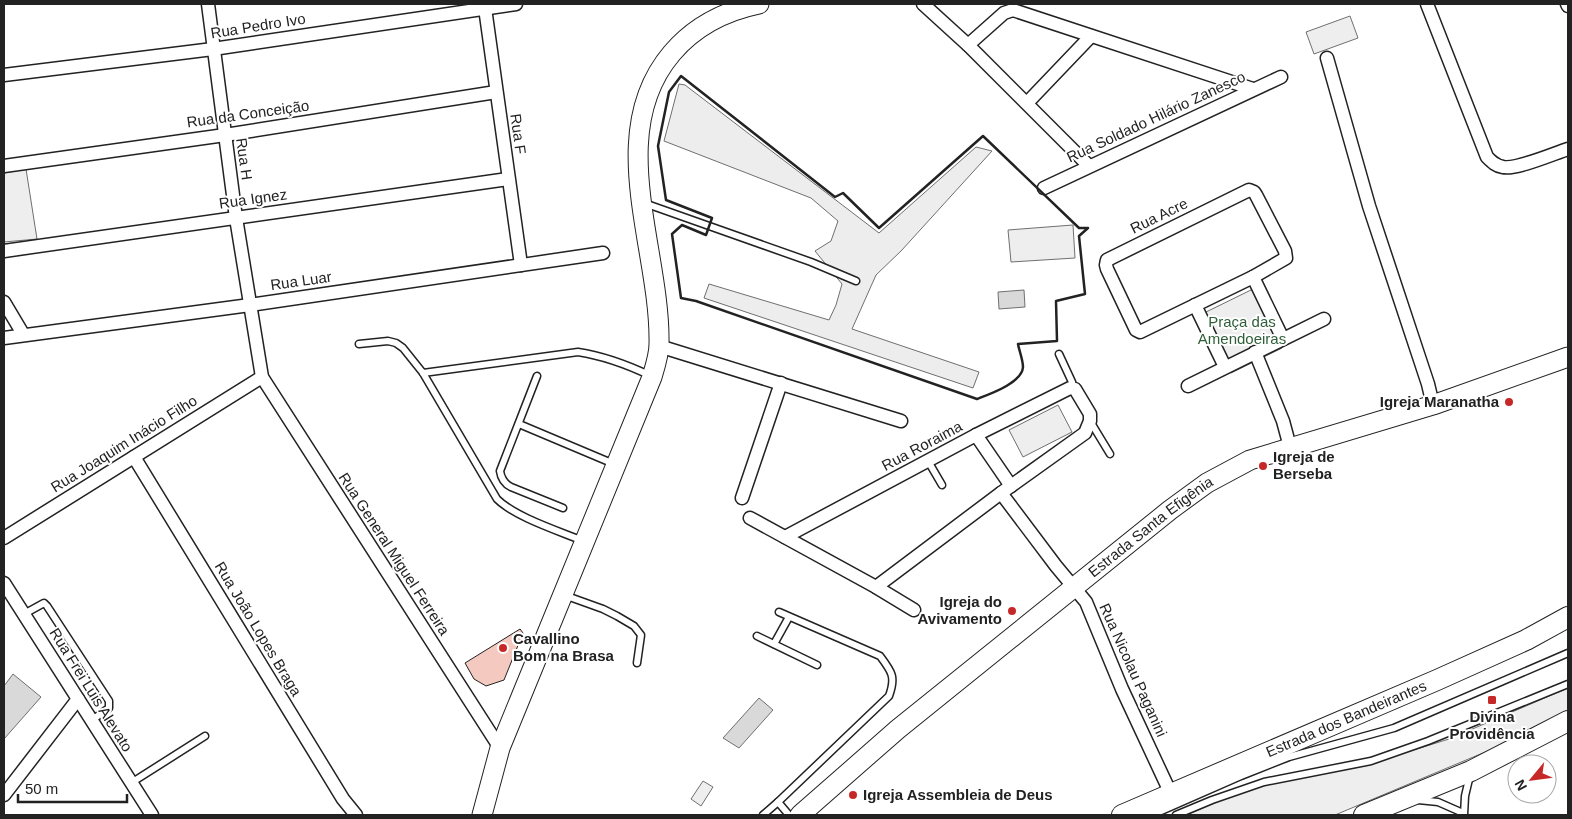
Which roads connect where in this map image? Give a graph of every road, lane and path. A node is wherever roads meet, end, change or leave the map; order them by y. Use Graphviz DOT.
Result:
graph roads {
  1 [pos="208,4"];
  2 [pos="516,4"];
  3 [pos="759,4"];
  4 [pos="923,4"];
  5 [pos="1427,4"];
  6 [pos="485,8"];
  7 [pos="440,9"];
  8 [pos="1091,36"];
  9 [pos="968,45"];
  10 [pos="213,49"];
  11 [pos="1327,58"];
  12 [pos="4,75"];
  13 [pos="1281,77"];
  14 [pos="1253,89"];
  15 [pos="496,92"];
  16 [pos="1027,103"];
  17 [pos="225,135"];
  18 [pos="1568,149"];
  19 [pos="4,166"];
  20 [pos="1089,166"];
  21 [pos="508,179"];
  22 [pos="1044,188"];
  23 [pos="642,203"];
  24 [pos="236,218"];
  25 [pos="4,251"];
  26 [pos="603,253"];
  27 [pos="521,265"];
  28 [pos="1253,276"];
  29 [pos="856,281"];
  30 [pos="4,302"];
  31 [pos="250,305"];
  32 [pos="1195,306"];
  33 [pos="1324,319"];
  34 [pos="23,334"];
  35 [pos="4,338"];
  36 [pos="1283,339"];
  37 [pos="359,344"];
  38 [pos="659,346"];
  39 [pos="1255,352"];
  40 [pos="1059,354"];
  41 [pos="1568,357"];
  42 [pos="1225,367"];
  43 [pos="423,373"];
  44 [pos="538,376"];
  45 [pos="262,377"];
  46 [pos="652,377"];
  47 [pos="781,383"];
  48 [pos="1188,386"];
  49 [pos="1074,389"];
  50 [pos="1433,405"];
  51 [pos="901,421"];
  52 [pos="1090,421"];
  53 [pos="519,424"];
  54 [pos="976,435"];
  55 [pos="1290,448"];
  56 [pos="1110,454"];
  57 [pos="134,457"];
  58 [pos="928,461"];
  59 [pos="617,465"];
  60 [pos="942,485"];
  61 [pos="1006,490"];
  62 [pos="742,498"];
  63 [pos="563,508"];
  64 [pos="750,518"];
  65 [pos="785,537"];
  66 [pos="4,538"];
  67 [pos="585,542"];
  68 [pos="4,582"];
  69 [pos="876,587"];
  70 [pos="1074,588"];
  71 [pos="563,595"];
  72 [pos="914,610"];
  73 [pos="779,612"];
  74 [pos="24,614"];
  75 [pos="789,617"];
  76 [pos="1568,617"];
  77 [pos="757,636"];
  78 [pos="774,644"];
  79 [pos="1568,653"];
  80 [pos="637,663"];
  81 [pos="817,665"];
  82 [pos="1568,684"];
  83 [pos="78,699"];
  84 [pos="92,720"];
  85 [pos="1568,721"];
  86 [pos="205,736"];
  87 [pos="500,748"];
  88 [pos="1471,771"];
  89 [pos="131,783"];
  90 [pos="1171,794"];
  91 [pos="4,795"];
  92 [pos="1405,798"];
  93 [pos="778,802"];
  94 [pos="1463,814"];
  95 [pos="152,815"];
  96 [pos="356,815"];
  97 [pos="482,815"];
  98 [pos="764,815"];
  99 [pos="789,815"];
  100 [pos="800,815"];
  101 [pos="1122,815"];
  102 [pos="1152,815"];
  103 [pos="1176,815"];
  104 [pos="1364,815"];
  1 -- 10 [label="street, Rua H"];
  2 -- 6 [label="street, Rua Pedro Ivo"];
  3 -- 23 [label="main road"];
  4 -- 9 [label="street"];
  5 -- 18 [label="street"];
  6 -- 7 [label="street, Rua Pedro Ivo"];
  6 -- 15 [label="street, Rua F"];
  7 -- 10 [label="street, Rua Pedro Ivo"];
  8 -- 9 [label="street"];
  8 -- 14 [label="street"];
  8 -- 16 [label="street"];
  9 -- 16 [label="street"];
  10 -- 12 [label="street, Rua Pedro Ivo"];
  10 -- 17 [label="street, Rua H"];
  11 -- 50 [label="street"];
  13 -- 14 [label="street, Rua Soldado Hilário Zanesco"];
  14 -- 20 [label="street, Rua Soldado Hilário Zanesco"];
  15 -- 17 [label="street, Rua da Conceição"];
  15 -- 21 [label="street, Rua F"];
  16 -- 20 [label="street"];
  17 -- 19 [label="street, Rua da Conceição"];
  17 -- 24 [label="street, Rua H"];
  20 -- 22 [label="street, Rua Soldado Hilário Zanesco"];
  21 -- 24 [label="street, Rua Ignez"];
  21 -- 27 [label="street, Rua F"];
  23 -- 29 [label="lane"];
  23 -- 38 [label="main road"];
  24 -- 25 [label="street, Rua Ignez"];
  24 -- 31 [label="street, Rua H"];
  26 -- 27 [label="street, Rua Luar"];
  27 -- 31 [label="street, Rua Luar"];
  28 -- 32 [label="street, Rua Acre"];
  28 -- 32 [label="street, Rua Acre"];
  28 -- 36 [label="street"];
  30 -- 34 [label="street"];
  31 -- 34 [label="street, Rua Luar"];
  31 -- 45 [label="street, Rua H"];
  32 -- 42 [label="street"];
  33 -- 36 [label="street"];
  34 -- 35 [label="street, Rua Luar"];
  36 -- 39 [label="street"];
  37 -- 43 [label="lane"];
  38 -- 46 [label="main road"];
  38 -- 47 [label="street"];
  39 -- 42 [label="street"];
  39 -- 55 [label="street"];
  40 -- 49 [label="lane"];
  41 -- 50 [label="main road, Estrada Santa Efigênia"];
  42 -- 48 [label="street"];
  43 -- 46 [label="lane"];
  43 -- 67 [label="lane"];
  44 -- 53 [label="lane"];
  45 -- 57 [label="street, Rua Joaquim Inácio Filho"];
  45 -- 87 [label="street, Rua General Miguel Ferreira"];
  46 -- 59 [label="main road"];
  47 -- 51 [label="street"];
  47 -- 62 [label="street"];
  49 -- 52 [label="street"];
  49 -- 54 [label="street, Rua Roraima"];
  50 -- 55 [label="main road, Estrada Santa Efigênia"];
  52 -- 56 [label="lane"];
  52 -- 61 [label="street"];
  53 -- 59 [label="lane"];
  53 -- 63 [label="lane"];
  54 -- 58 [label="street, Rua Roraima"];
  54 -- 61 [label="street, Rua Nicolau Paganini"];
  55 -- 70 [label="main road, Estrada Santa Efigênia"];
  57 -- 66 [label="street, Rua Joaquim Inácio Filho"];
  57 -- 96 [label="street, Rua João Lopes Braga"];
  58 -- 60 [label="lane"];
  58 -- 65 [label="street, Rua Roraima"];
  59 -- 67 [label="main road"];
  61 -- 69 [label="street"];
  61 -- 70 [label="street, Rua Nicolau Paganini"];
  64 -- 65 [label="street"];
  65 -- 69 [label="street"];
  67 -- 71 [label="main road"];
  68 -- 74 [label="street, Rua Frei Luis Alevato"];
  69 -- 72 [label="street"];
  70 -- 90 [label="street, Rua Nicolau Paganini"];
  70 -- 100 [label="main road, Estrada Santa Efigênia"];
  71 -- 80 [label="lane"];
  71 -- 87 [label="main road"];
  73 -- 75 [label="lane"];
  74 -- 83 [label="street, Rua Frei Luis Alevato"];
  74 -- 84 [label="lane"];
  75 -- 78 [label="lane"];
  75 -- 93 [label="lane"];
  76 -- 90 [label="main road, Estrada dos Bandeirantes"];
  77 -- 78 [label="lane"];
  78 -- 81 [label="lane"];
  79 -- 102 [label="lane"];
  82 -- 103 [label="lane"];
  83 -- 84 [label="street, Rua Frei Luis Alevato"];
  83 -- 91 [label="street"];
  84 -- 89 [label="street, Rua Frei Luis Alevato"];
  85 -- 88 [label="main road"];
  86 -- 89 [label="lane"];
  87 -- 97 [label="main road"];
  88 -- 92 [label="main road"];
  88 -- 94 [label="lane"];
  89 -- 95 [label="street, Rua Frei Luis Alevato"];
  90 -- 101 [label="main road, Estrada dos Bandeirantes"];
  92 -- 94 [label="lane"];
  92 -- 104 [label="main road"];
  93 -- 98 [label="lane"];
  93 -- 99 [label="lane"];
}
